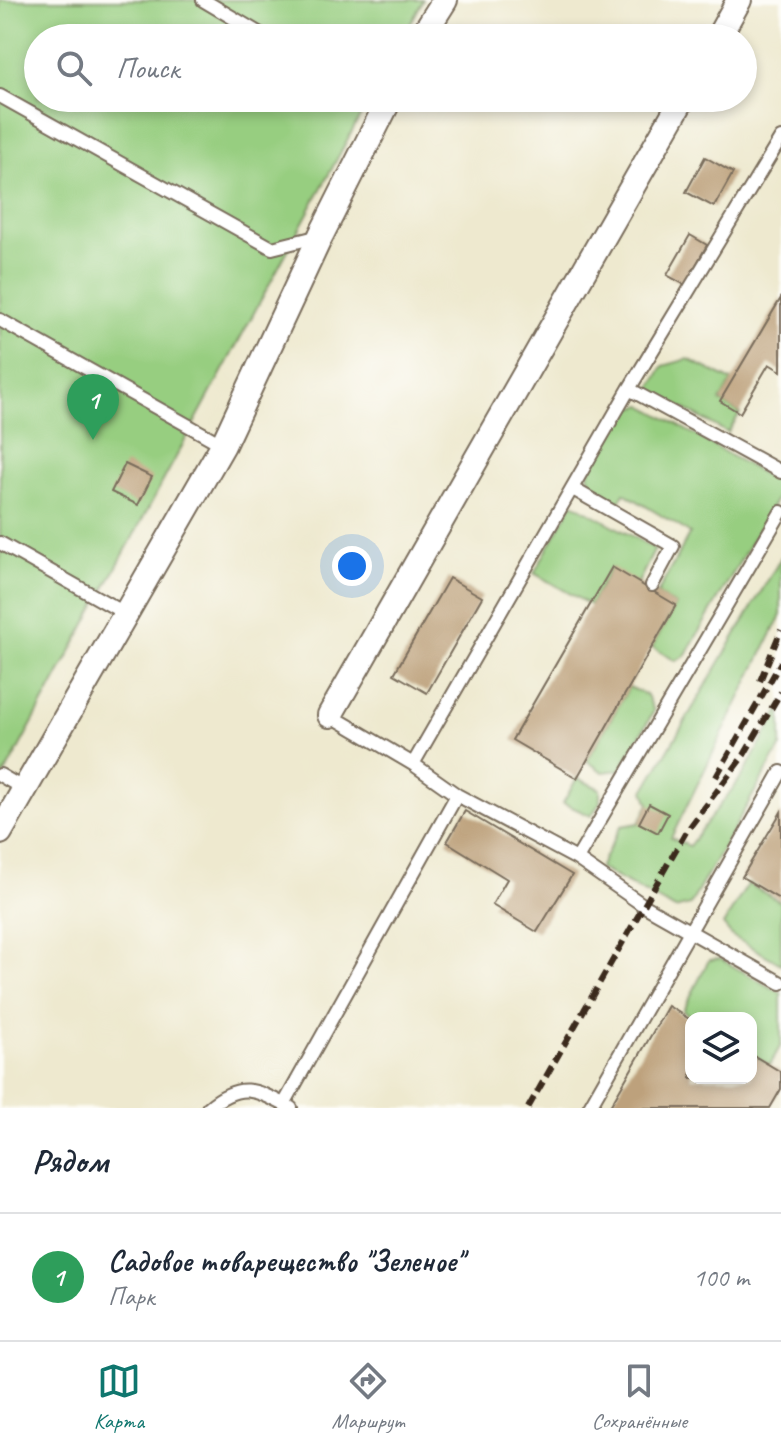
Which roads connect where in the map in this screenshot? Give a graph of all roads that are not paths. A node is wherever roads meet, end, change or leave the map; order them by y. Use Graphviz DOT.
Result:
graph roads {
  1 [pos="203,0"];
  2 [pos="445,0"];
  3 [pos="739,0"];
  4 [pos="243,24"];
  5 [pos="430,24"];
  6 [pos="726,24"];
  7 [pos="0,96"];
  8 [pos="24,109"];
  9 [pos="29,112"];
  10 [pos="383,112"];
  11 [pos="675,112"];
  12 [pos="781,138"];
  13 [pos="321,235"];
  14 [pos="0,320"];
  15 [pos="629,389"];
  16 [pos="223,445"];
  17 [pos="781,472"];
  18 [pos="573,489"];
  19 [pos="781,512"];
  20 [pos="0,543"];
  21 [pos="652,585"];
  22 [pos="126,614"];
  23 [pos="330,715"];
  24 [pos="413,764"];
  25 [pos="781,772"];
  26 [pos="0,775"];
  27 [pos="24,789"];
  28 [pos="457,795"];
  29 [pos="0,832"];
  30 [pos="577,859"];
  31 [pos="689,931"];
  32 [pos="781,983"];
  33 [pos="288,1106"];
  34 [pos="208,1108"];
  35 [pos="589,1108"];
  1 -- 4 [label="lane"];
  2 -- 5 [label="street"];
  3 -- 6 [label="street"];
  7 -- 8 [label="lane"];
  9 -- 13 [label="lane"];
  10 -- 13 [label="street"];
  11 -- 23 [label="street"];
  12 -- 15 [label="lane"];
  13 -- 16 [label="street"];
  14 -- 16 [label="lane"];
  15 -- 17 [label="lane"];
  15 -- 18 [label="lane"];
  16 -- 22 [label="street"];
  18 -- 21 [label="lane"];
  18 -- 24 [label="lane"];
  19 -- 30 [label="lane"];
  20 -- 22 [label="lane"];
  22 -- 27 [label="street"];
  23 -- 24 [label="lane"];
  24 -- 28 [label="lane"];
  25 -- 31 [label="lane"];
  26 -- 27 [label="lane"];
  27 -- 29 [label="street"];
  28 -- 30 [label="lane"];
  28 -- 33 [label="lane"];
  30 -- 31 [label="lane"];
  31 -- 32 [label="lane"];
  31 -- 35 [label="lane"];
  33 -- 34 [label="lane"];
}
